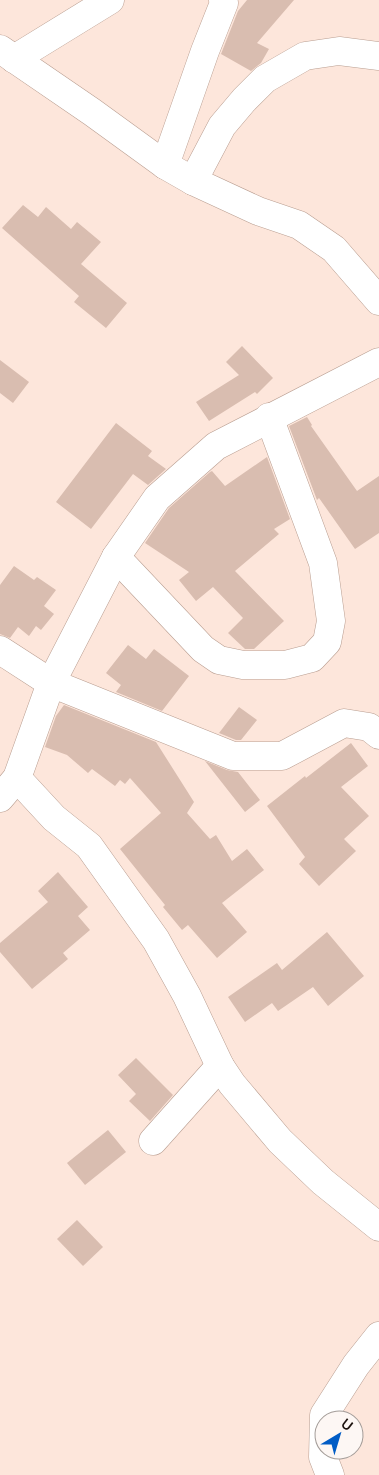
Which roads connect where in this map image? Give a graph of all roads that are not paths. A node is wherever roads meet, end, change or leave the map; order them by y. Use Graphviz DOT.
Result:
graph roads {
  1 [pos="110,0"];
  2 [pos="224,0"];
  3 [pos="7,54"];
  4 [pos="379,56"];
  5 [pos="165,165"];
  6 [pos="192,181"];
  7 [pos="379,301"];
  8 [pos="379,362"];
  9 [pos="268,418"];
  10 [pos="116,558"];
  11 [pos="0,650"];
  12 [pos="51,683"];
  13 [pos="379,736"];
  14 [pos="8,788"];
  15 [pos="220,1066"];
  16 [pos="153,1141"];
  17 [pos="379,1227"];
  18 [pos="379,1336"];
  19 [pos="330,1475"];
  1 -- 3 [label="street"];
  2 -- 5 [label="street"];
  3 -- 5 [label="street"];
  4 -- 6 [label="street"];
  5 -- 6 [label="street"];
  6 -- 7 [label="street"];
  8 -- 9 [label="street"];
  9 -- 10 [label="street"];
  9 -- 10 [label="street"];
  10 -- 12 [label="street"];
  11 -- 12 [label="street"];
  12 -- 13 [label="street"];
  12 -- 14 [label="street"];
  14 -- 15 [label="street"];
  15 -- 16 [label="street"];
  15 -- 17 [label="street"];
  18 -- 19 [label="street"];
}
